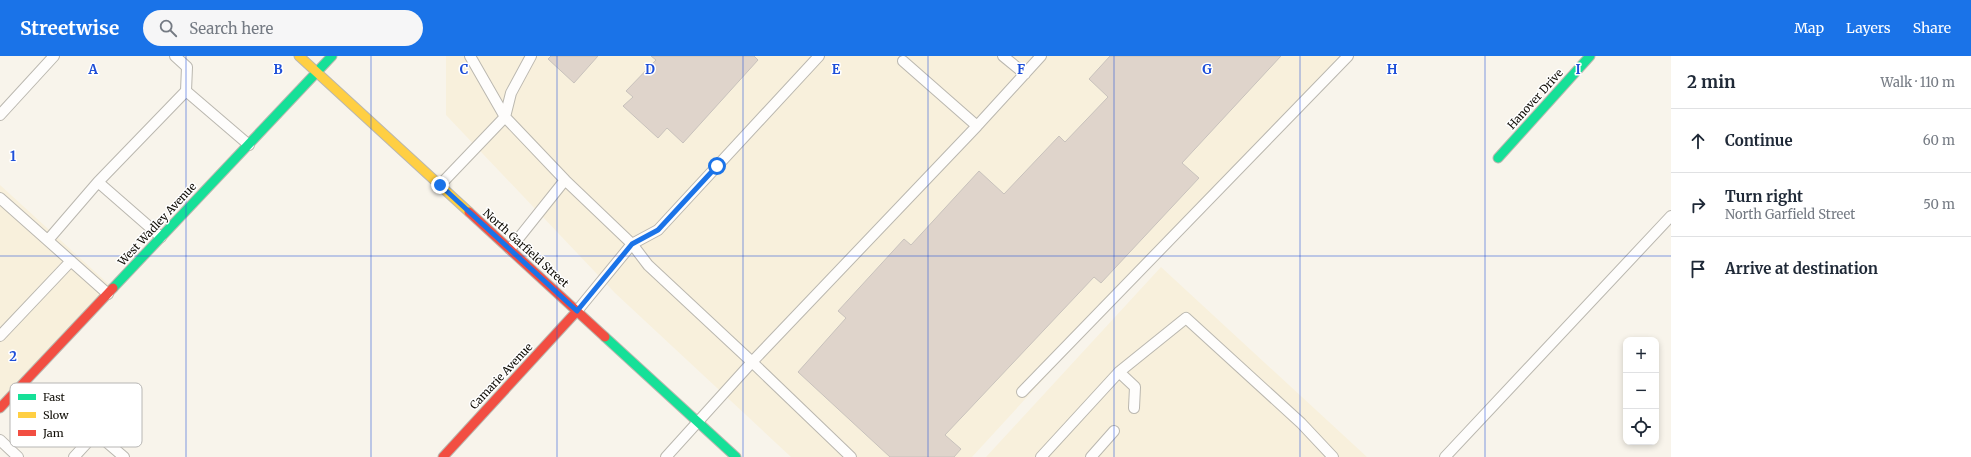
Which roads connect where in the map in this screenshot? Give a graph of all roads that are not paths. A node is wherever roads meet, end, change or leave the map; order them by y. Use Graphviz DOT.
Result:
graph roads {
  1 [pos="54,56"];
  2 [pos="175,56"];
  3 [pos="299,56"];
  4 [pos="332,56"];
  5 [pos="470,56"];
  6 [pos="531,56"];
  7 [pos="818,56"];
  8 [pos="1003,56"];
  9 [pos="1041,56"];
  10 [pos="1348,56"];
  11 [pos="1590,56"];
  12 [pos="903,58"];
  13 [pos="317,72"];
  14 [pos="1025,74"];
  15 [pos="186,90"];
  16 [pos="0,115"];
  17 [pos="505,117"];
  18 [pos="977,126"];
  19 [pos="249,145"];
  20 [pos="1498,158"];
  21 [pos="565,180"];
  22 [pos="98,182"];
  23 [pos="440,185"];
  24 [pos="0,198"];
  25 [pos="1671,216"];
  26 [pos="161,238"];
  27 [pos="48,240"];
  28 [pos="632,244"];
  29 [pos="510,249"];
  30 [pos="71,261"];
  31 [pos="108,294"];
  32 [pos="577,311"];
  33 [pos="0,336"];
  34 [pos="752,362"];
  35 [pos="1119,372"];
  36 [pos="24,383"];
  37 [pos="1022,392"];
  38 [pos="10,397"];
  39 [pos="0,408"];
  40 [pos="1134,408"];
  41 [pos="698,422"];
  42 [pos="1114,431"];
  43 [pos="0,440"];
  44 [pos="83,447"];
  45 [pos="112,447"];
  46 [pos="18,457"];
  47 [pos="74,457"];
  48 [pos="124,457"];
  49 [pos="443,457"];
  50 [pos="666,457"];
  51 [pos="736,457"];
  52 [pos="851,457"];
  53 [pos="1041,457"];
  54 [pos="1091,457"];
  55 [pos="1333,457"];
  56 [pos="1445,457"];
  1 -- 16 [label="lane"];
  2 -- 15 [label="lane"];
  3 -- 13 [label="main road, North Garfield Street"];
  4 -- 13 [label="main road, West Wadley Avenue"];
  5 -- 17 [label="lane"];
  6 -- 17 [label="lane"];
  7 -- 28 [label="lane"];
  8 -- 14 [label="lane"];
  9 -- 14 [label="lane"];
  10 -- 37 [label="lane"];
  11 -- 20 [label="main road, Hanover Drive"];
  12 -- 18 [label="lane"];
  13 -- 19 [label="main road, West Wadley Avenue"];
  13 -- 23 [label="main road, North Garfield Street"];
  14 -- 18 [label="lane"];
  15 -- 19 [label="lane"];
  15 -- 22 [label="lane"];
  17 -- 21 [label="lane"];
  17 -- 23 [label="lane"];
  18 -- 34 [label="lane"];
  19 -- 26 [label="main road, West Wadley Avenue"];
  21 -- 28 [label="lane"];
  21 -- 29 [label="lane"];
  22 -- 26 [label="lane"];
  22 -- 27 [label="lane"];
  23 -- 29 [label="main road, North Garfield Street"];
  24 -- 27 [label="lane"];
  25 -- 56 [label="lane"];
  26 -- 31 [label="main road, West Wadley Avenue"];
  27 -- 30 [label="lane"];
  28 -- 32 [label="lane"];
  28 -- 34 [label="lane"];
  29 -- 32 [label="main road, North Garfield Street"];
  30 -- 31 [label="lane"];
  30 -- 33 [label="lane"];
  31 -- 36 [label="main road, West Wadley Avenue"];
  32 -- 41 [label="main road, North Garfield Street"];
  32 -- 49 [label="main road, Camarie Avenue"];
  34 -- 41 [label="lane"];
  34 -- 52 [label="lane"];
  35 -- 40 [label="lane"];
  35 -- 53 [label="lane"];
  35 -- 55 [label="lane"];
  38 -- 39 [label="main road, West Wadley Avenue"];
  41 -- 50 [label="lane"];
  41 -- 51 [label="main road, North Garfield Street"];
  42 -- 54 [label="lane"];
  43 -- 46 [label="lane"];
  44 -- 47 [label="lane"];
  45 -- 48 [label="lane"];
}
